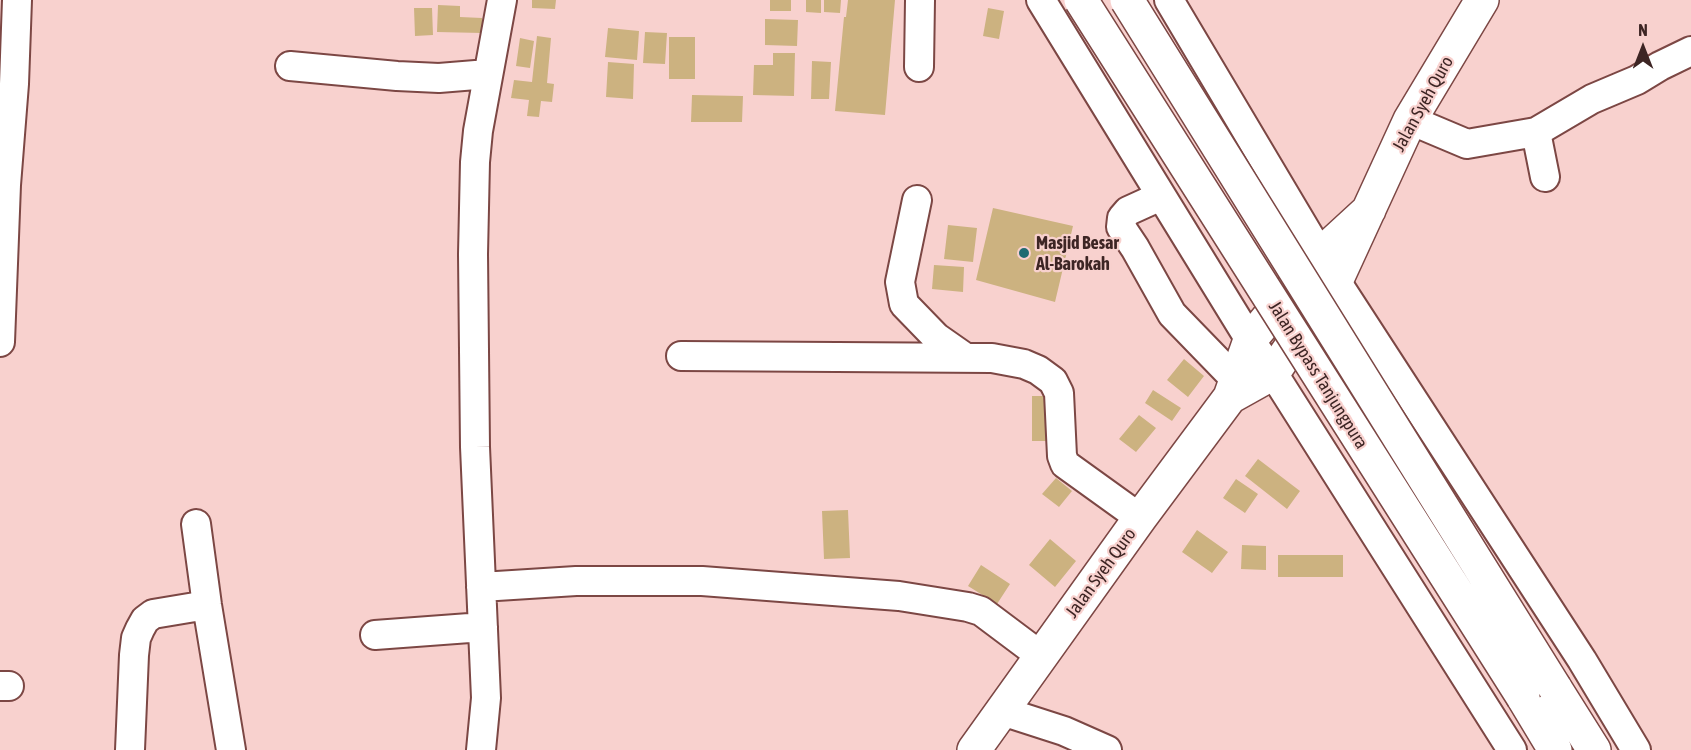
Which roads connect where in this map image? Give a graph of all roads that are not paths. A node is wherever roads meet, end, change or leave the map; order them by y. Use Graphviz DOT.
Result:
graph roads {
  1 [pos="17,0"];
  2 [pos="502,0"];
  3 [pos="920,0"];
  4 [pos="1041,0"];
  5 [pos="1081,0"];
  6 [pos="1126,0"];
  7 [pos="1169,0"];
  8 [pos="1482,0"];
  9 [pos="1691,51"];
  10 [pos="290,66"];
  11 [pos="919,67"];
  12 [pos="488,74"];
  13 [pos="7,85"];
  14 [pos="1410,120"];
  15 [pos="1536,132"];
  16 [pos="1545,177"];
  17 [pos="3,185"];
  18 [pos="1161,196"];
  19 [pos="917,200"];
  20 [pos="1328,268"];
  21 [pos="1,275"];
  22 [pos="1250,340"];
  23 [pos="0,342"];
  24 [pos="681,356"];
  25 [pos="966,358"];
  26 [pos="1273,373"];
  27 [pos="1233,388"];
  28 [pos="1140,518"];
  29 [pos="196,524"];
  30 [pos="481,587"];
  31 [pos="207,604"];
  32 [pos="483,627"];
  33 [pos="375,635"];
  34 [pos="1041,656"];
  35 [pos="1002,711"];
  36 [pos="130,750"];
  37 [pos="231,750"];
  38 [pos="481,750"];
  39 [pos="974,750"];
  40 [pos="1107,750"];
  41 [pos="1512,750"];
  42 [pos="1555,750"];
  43 [pos="1594,750"];
  44 [pos="1636,750"];
  1 -- 13 [label="street"];
  2 -- 12 [label="street"];
  3 -- 11 [label="street"];
  4 -- 18 [label="street, Jalan Bypass Tanjungpura"];
  5 -- 42 [label="main road, Jalan Bypass Tanjungpura, bridge"];
  6 -- 43 [label="main road, Jalan Bypass Tanjungpura, bridge"];
  7 -- 20 [label="street"];
  8 -- 14 [label="main road, Jalan Syeh Quro"];
  9 -- 15 [label="street"];
  10 -- 12 [label="street"];
  12 -- 30 [label="street"];
  13 -- 17 [label="street"];
  14 -- 15 [label="street"];
  14 -- 20 [label="main road, Jalan Syeh Quro"];
  15 -- 16 [label="street"];
  17 -- 21 [label="street"];
  18 -- 22 [label="street, Jalan Bypass Tanjungpura"];
  18 -- 27 [label="street"];
  19 -- 25 [label="street"];
  20 -- 22 [label="main road, Jalan Syeh Quro"];
  20 -- 26 [label="main road, Jalan Syeh Quro"];
  20 -- 44 [label="street"];
  21 -- 23 [label="street"];
  22 -- 26 [label="street, Jalan Bypass Tanjungpura"];
  22 -- 27 [label="main road, Jalan Syeh Quro"];
  24 -- 25 [label="street"];
  25 -- 28 [label="street"];
  26 -- 27 [label="main road, Jalan Syeh Quro"];
  26 -- 41 [label="street, Jalan Bypass Tanjungpura"];
  27 -- 28 [label="main road, Jalan Syeh Quro"];
  28 -- 34 [label="main road, Jalan Syeh Quro"];
  29 -- 31 [label="street"];
  30 -- 32 [label="street"];
  30 -- 34 [label="street"];
  31 -- 36 [label="street"];
  31 -- 37 [label="street"];
  32 -- 33 [label="street"];
  32 -- 38 [label="street"];
  34 -- 35 [label="main road, Jalan Syeh Quro"];
  35 -- 39 [label="main road, Jalan Syeh Quro"];
  35 -- 40 [label="street"];
}
